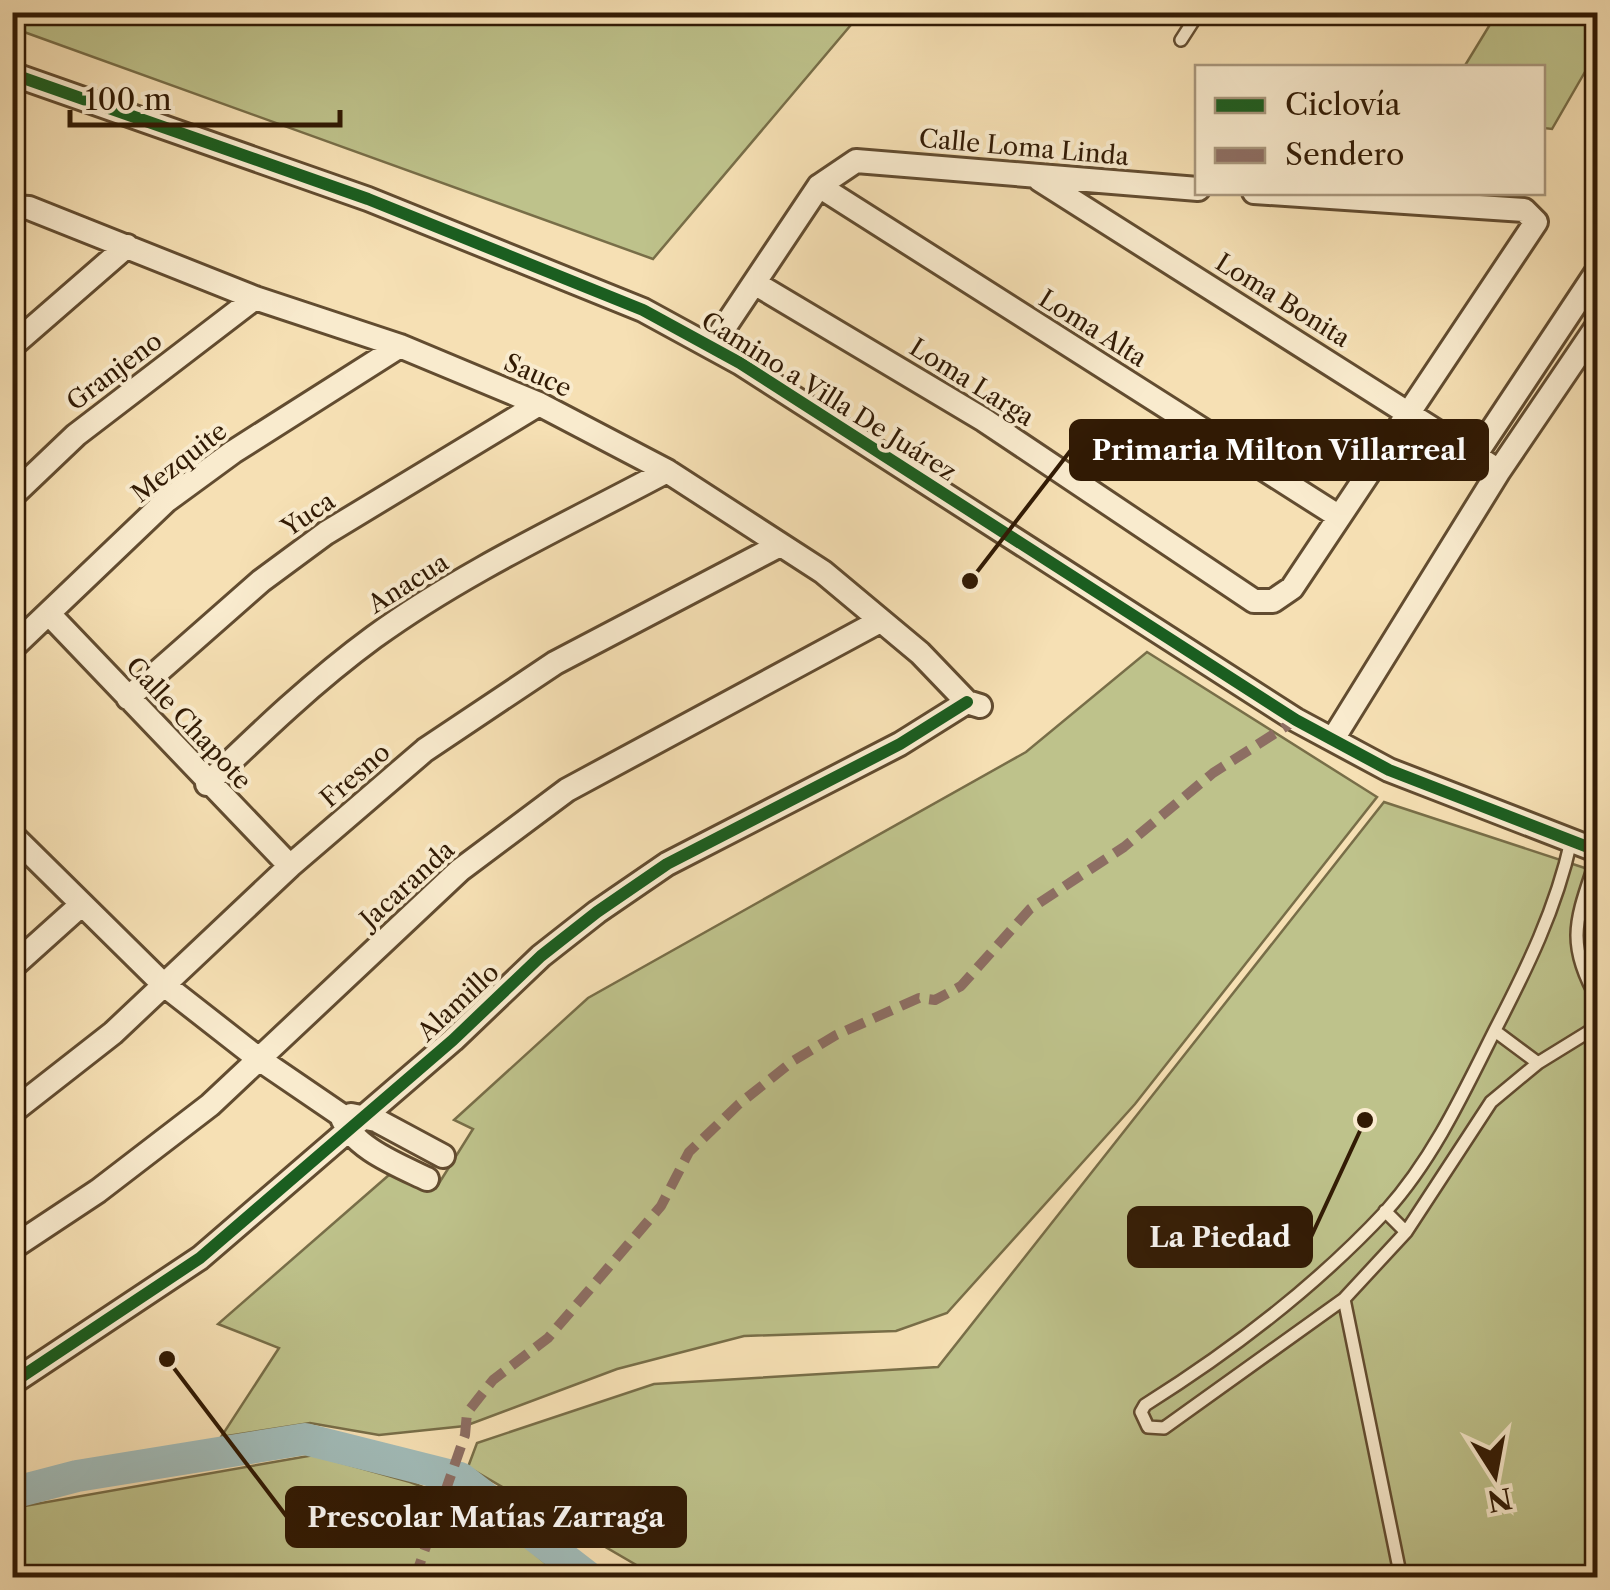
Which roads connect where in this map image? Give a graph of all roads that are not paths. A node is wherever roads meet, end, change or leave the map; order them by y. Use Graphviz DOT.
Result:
graph roads {
  1 [pos="1199,12"];
  2 [pos="1181,40"];
  3 [pos="12,74"];
  4 [pos="1036,178"];
  5 [pos="819,186"];
  6 [pos="1195,189"];
  7 [pos="1299,195"];
  8 [pos="12,207"];
  9 [pos="128,246"];
  10 [pos="1598,270"];
  11 [pos="756,284"];
  12 [pos="255,298"];
  13 [pos="1598,325"];
  14 [pos="12,346"];
  15 [pos="400,346"];
  16 [pos="712,346"];
  17 [pos="539,404"];
  18 [pos="1412,412"];
  19 [pos="1476,454"];
  20 [pos="1499,470"];
  21 [pos="666,471"];
  22 [pos="12,496"];
  23 [pos="1338,516"];
  24 [pos="780,545"];
  25 [pos="50,615"];
  26 [pos="880,621"];
  27 [pos="12,648"];
  28 [pos="128,698"];
  29 [pos="973,704"];
  30 [pos="1333,740"];
  31 [pos="207,784"];
  32 [pos="12,835"];
  33 [pos="1571,841"];
  34 [pos="1598,852"];
  35 [pos="290,866"];
  36 [pos="81,906"];
  37 [pos="12,967"];
  38 [pos="163,984"];
  39 [pos="1598,1000"];
  40 [pos="1598,1026"];
  41 [pos="1495,1031"];
  42 [pos="259,1059"];
  43 [pos="1538,1063"];
  44 [pos="12,1112"];
  45 [pos="350,1120"];
  46 [pos="442,1156"];
  47 [pos="427,1178"];
  48 [pos="1385,1211"];
  49 [pos="1406,1232"];
  50 [pos="12,1248"];
  51 [pos="1344,1299"];
  52 [pos="12,1383"];
  53 [pos="1401,1578"];
  1 -- 2 [label="lane"];
  3 -- 16 [label="street, Camino a Villa De Juárez"];
  4 -- 5 [label="street, Calle Loma Linda"];
  4 -- 6 [label="street, Calle Loma Linda"];
  4 -- 18 [label="street, Loma Bonita"];
  5 -- 11 [label="street"];
  5 -- 23 [label="street, Loma Alta"];
  7 -- 18 [label="street"];
  8 -- 9 [label="street, Sauce"];
  9 -- 12 [label="street, Sauce"];
  9 -- 14 [label="street"];
  10 -- 19 [label="street"];
  11 -- 16 [label="street"];
  11 -- 23 [label="street, Loma Larga"];
  12 -- 15 [label="street, Sauce"];
  12 -- 22 [label="street, Granjeno"];
  13 -- 20 [label="street"];
  15 -- 17 [label="street, Sauce"];
  15 -- 25 [label="street, Mezquite"];
  16 -- 30 [label="street, Camino a Villa De Juárez"];
  17 -- 21 [label="street, Sauce"];
  17 -- 28 [label="street, Yuca"];
  18 -- 19 [label="street, Loma Bonita"];
  18 -- 23 [label="street"];
  19 -- 20 [label="street, Loma Bonita"];
  20 -- 30 [label="street"];
  21 -- 24 [label="street, Sauce"];
  21 -- 31 [label="street, Anacua"];
  24 -- 26 [label="street, Sauce"];
  24 -- 35 [label="street, Fresno"];
  25 -- 27 [label="street, Mezquite"];
  25 -- 28 [label="street, Calle Chapote"];
  26 -- 29 [label="street, Sauce"];
  26 -- 42 [label="street, Jacaranda"];
  28 -- 31 [label="street, Calle Chapote"];
  29 -- 45 [label="street, Alamillo"];
  30 -- 33 [label="street, Camino a Villa De Juárez"];
  31 -- 35 [label="street, Calle Chapote"];
  32 -- 36 [label="street"];
  33 -- 34 [label="street, Camino a Villa De Juárez"];
  33 -- 41 [label="lane"];
  34 -- 39 [label="lane"];
  35 -- 38 [label="street, Fresno"];
  36 -- 37 [label="street"];
  36 -- 38 [label="street"];
  38 -- 42 [label="street"];
  38 -- 44 [label="street, Fresno"];
  40 -- 43 [label="lane"];
  41 -- 43 [label="lane"];
  41 -- 48 [label="lane"];
  42 -- 45 [label="street"];
  42 -- 50 [label="street, Jacaranda"];
  43 -- 49 [label="lane"];
  45 -- 46 [label="street"];
  45 -- 47 [label="street"];
  45 -- 52 [label="street, Alamillo"];
  48 -- 49 [label="lane"];
  48 -- 51 [label="lane"];
  49 -- 51 [label="lane"];
  51 -- 53 [label="lane"];
}
